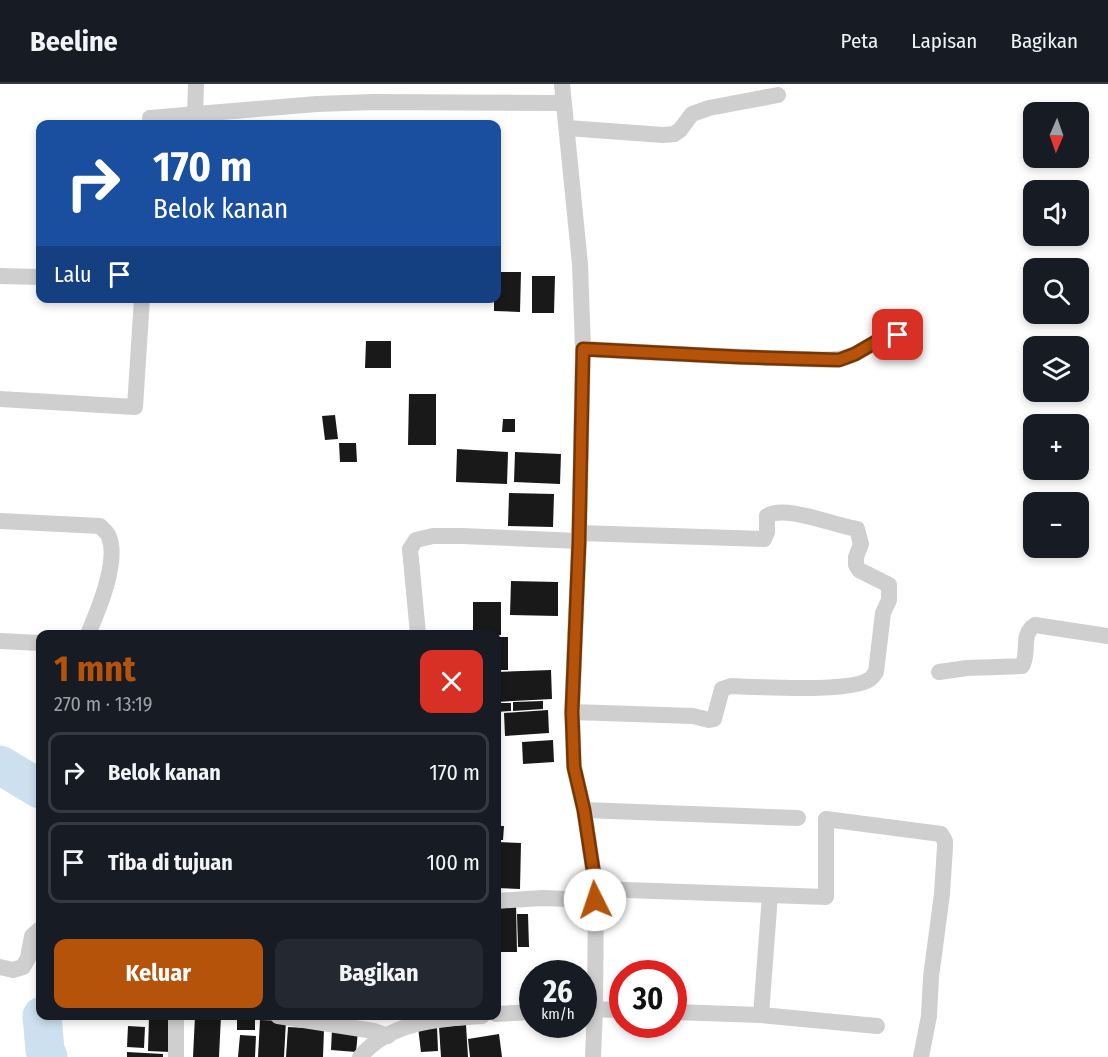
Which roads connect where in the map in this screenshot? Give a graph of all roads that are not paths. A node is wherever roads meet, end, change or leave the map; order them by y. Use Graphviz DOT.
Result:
graph roads {
  1 [pos="196,84"];
  2 [pos="562,84"];
  3 [pos="778,95"];
  4 [pos="563,103"];
  5 [pos="195,114"];
  6 [pos="150,118"];
  7 [pos="567,128"];
  8 [pos="0,276"];
  9 [pos="36,277"];
  10 [pos="142,303"];
  11 [pos="905,336"];
  12 [pos="583,349"];
  13 [pos="0,399"];
  14 [pos="0,521"];
  15 [pos="579,537"];
  16 [pos="90,630"];
  17 [pos="418,630"];
  18 [pos="1108,636"];
  19 [pos="0,641"];
  20 [pos="36,643"];
  21 [pos="939,672"];
  22 [pos="572,712"];
  23 [pos="584,810"];
  24 [pos="798,818"];
  25 [pos="595,895"];
  26 [pos="770,896"];
  27 [pos="501,901"];
  28 [pos="36,932"];
  29 [pos="592,960"];
  30 [pos="0,967"];
  31 [pos="687,1012"];
  32 [pos="519,1013"];
  33 [pos="501,1014"];
  34 [pos="761,1015"];
  35 [pos="176,1020"];
  36 [pos="304,1020"];
  37 [pos="442,1020"];
  38 [pos="877,1026"];
  39 [pos="388,1036"];
  40 [pos="592,1038"];
  41 [pos="176,1057"];
  42 [pos="360,1057"];
  43 [pos="593,1057"];
  44 [pos="921,1057"];
  1 -- 5 [label="street"];
  2 -- 4 [label="street"];
  3 -- 7 [label="street"];
  4 -- 5 [label="street"];
  4 -- 7 [label="street"];
  5 -- 6 [label="street"];
  7 -- 12 [label="street"];
  8 -- 9 [label="street"];
  10 -- 13 [label="street"];
  11 -- 12 [label="street"];
  12 -- 15 [label="street"];
  14 -- 16 [label="street"];
  15 -- 17 [label="street"];
  15 -- 22 [label="street"];
  15 -- 22 [label="street"];
  18 -- 21 [label="street"];
  19 -- 20 [label="street"];
  22 -- 23 [label="street"];
  23 -- 24 [label="street"];
  23 -- 25 [label="street"];
  25 -- 26 [label="street"];
  25 -- 27 [label="street"];
  25 -- 29 [label="street"];
  26 -- 34 [label="street"];
  26 -- 44 [label="street"];
  28 -- 30 [label="street"];
  31 -- 34 [label="street"];
  32 -- 33 [label="street"];
  34 -- 38 [label="street"];
  35 -- 41 [label="street"];
  36 -- 39 [label="street"];
  37 -- 39 [label="street"];
  39 -- 42 [label="street"];
  40 -- 43 [label="street"];
}
